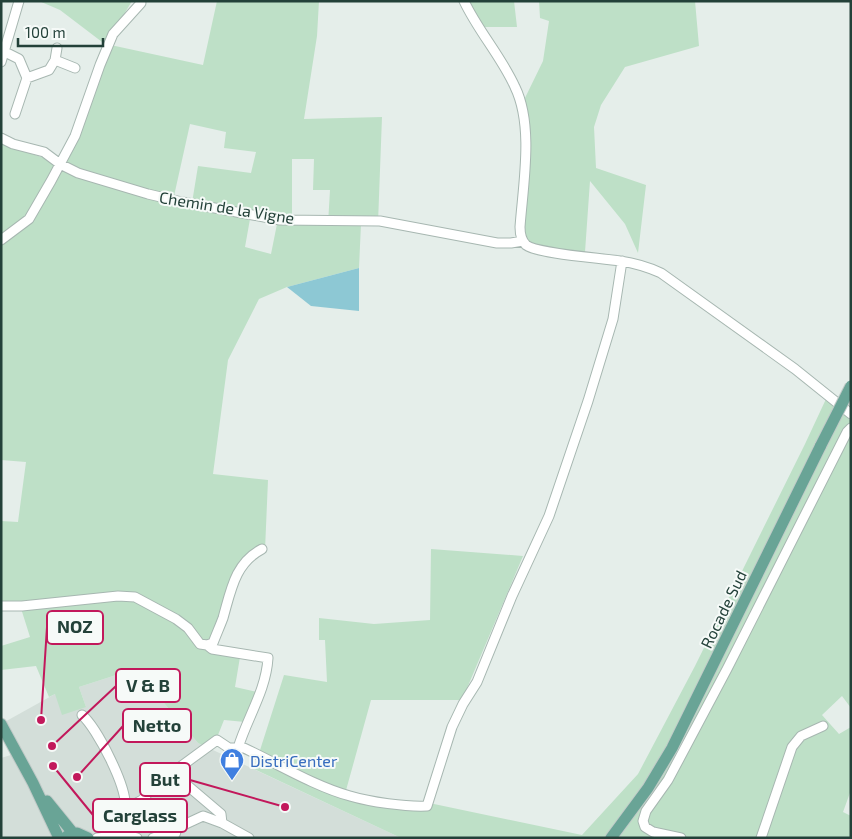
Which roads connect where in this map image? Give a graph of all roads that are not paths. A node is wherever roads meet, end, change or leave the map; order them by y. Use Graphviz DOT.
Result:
graph roads {
  1 [pos="19,1"];
  2 [pos="464,1"];
  3 [pos="141,3"];
  4 [pos="57,48"];
  5 [pos="3,50"];
  6 [pos="55,60"];
  7 [pos="1,62"];
  8 [pos="75,68"];
  9 [pos="27,78"];
  10 [pos="14,114"];
  11 [pos="1,138"];
  12 [pos="60,164"];
  13 [pos="1,240"];
  14 [pos="522,241"];
  15 [pos="622,261"];
  16 [pos="851,386"];
  17 [pos="851,414"];
  18 [pos="851,428"];
  19 [pos="262,549"];
  20 [pos="1,606"];
  21 [pos="207,645"];
  22 [pos="82,715"];
  23 [pos="1,724"];
  24 [pos="823,726"];
  25 [pos="238,748"];
  26 [pos="33,783"];
  27 [pos="152,790"];
  28 [pos="125,809"];
  29 [pos="222,823"];
  30 [pos="69,835"];
  31 [pos="106,836"];
  32 [pos="59,838"];
  33 [pos="88,838"];
  34 [pos="137,838"];
  35 [pos="153,838"];
  36 [pos="249,838"];
  37 [pos="611,838"];
  38 [pos="681,838"];
  39 [pos="761,838"];
  1 -- 5 [label="street"];
  2 -- 14 [label="street"];
  3 -- 12 [label="street"];
  4 -- 6 [label="street"];
  5 -- 7 [label="street"];
  5 -- 9 [label="street"];
  6 -- 8 [label="street"];
  6 -- 9 [label="street"];
  9 -- 10 [label="street"];
  11 -- 12 [label="street, Chemin de la Vigne"];
  12 -- 13 [label="street"];
  12 -- 14 [label="street, Chemin de la Vigne"];
  14 -- 15 [label="street"];
  15 -- 17 [label="street"];
  15 -- 25 [label="street"];
  16 -- 37 [label="main road, Rocade Sud, bridge"];
  18 -- 38 [label="street"];
  19 -- 21 [label="street"];
  20 -- 21 [label="street"];
  21 -- 25 [label="street"];
  22 -- 28 [label="street"];
  23 -- 26 [label="main road"];
  24 -- 39 [label="street"];
  25 -- 27 [label="street"];
  26 -- 30 [label="main road"];
  26 -- 32 [label="main road"];
  27 -- 28 [label="street"];
  27 -- 29 [label="street"];
  28 -- 31 [label="street"];
  29 -- 35 [label="street"];
  29 -- 36 [label="street"];
  30 -- 33 [label="main road"];
  31 -- 34 [label="street"];
}
